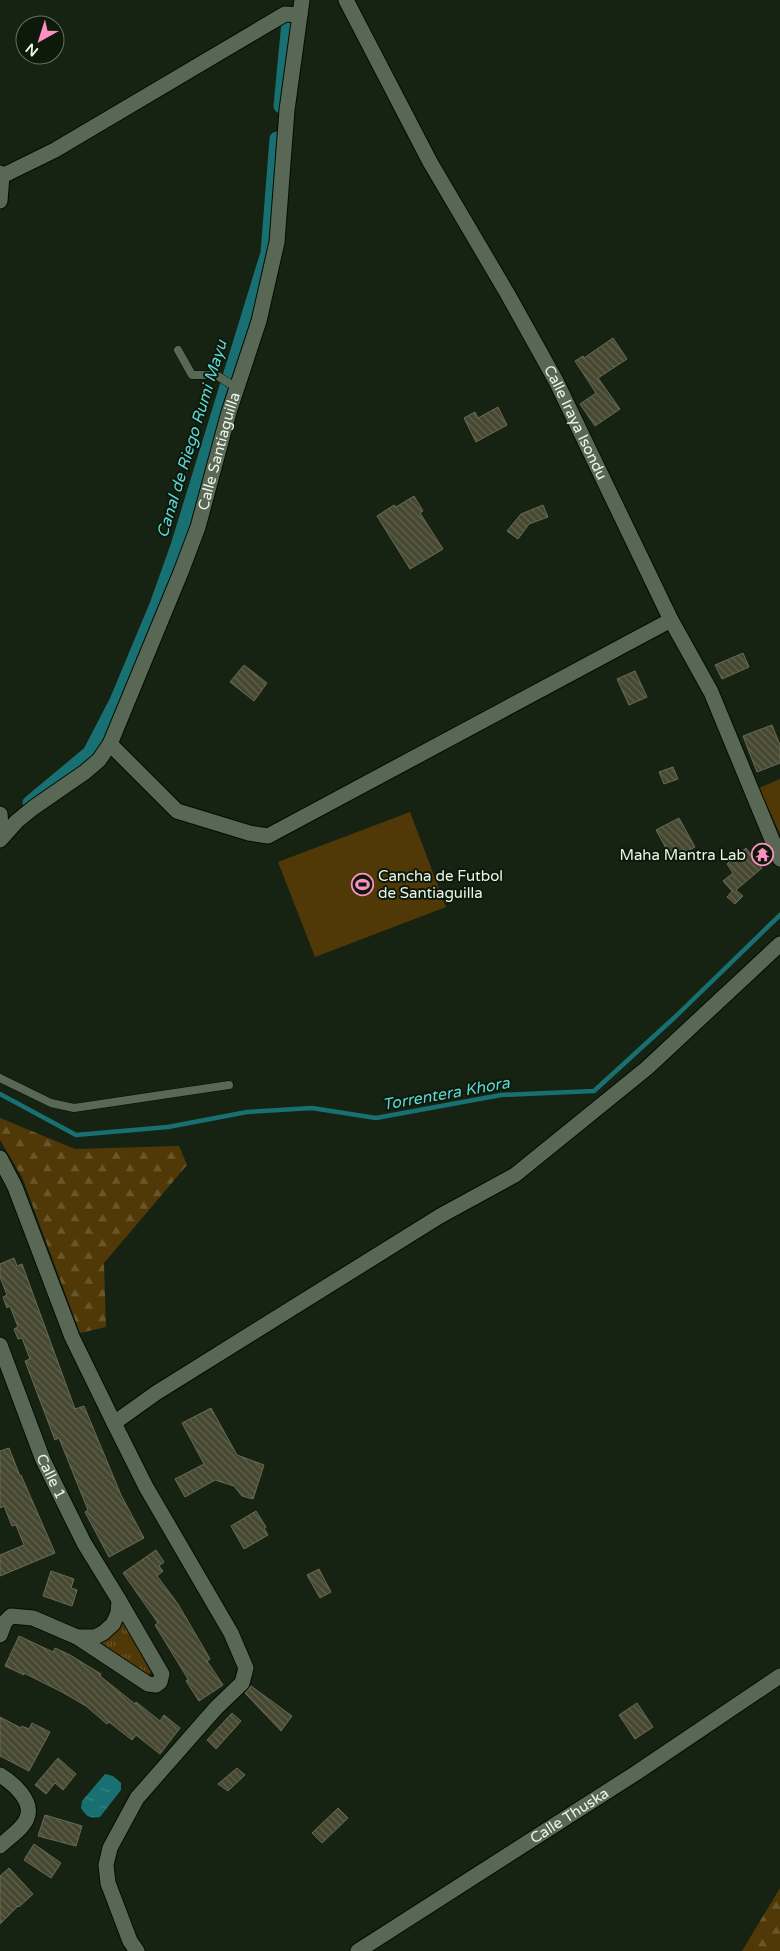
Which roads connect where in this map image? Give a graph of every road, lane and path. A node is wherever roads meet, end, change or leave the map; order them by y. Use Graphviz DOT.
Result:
graph roads {
  1 [pos="346,0"];
  2 [pos="301,7"];
  3 [pos="1,175"];
  4 [pos="0,201"];
  5 [pos="178,350"];
  6 [pos="237,388"];
  7 [pos="672,620"];
  8 [pos="110,744"];
  9 [pos="0,814"];
  10 [pos="1,838"];
  11 [pos="780,859"];
  12 [pos="780,944"];
  13 [pos="0,1078"];
  14 [pos="229,1085"];
  15 [pos="0,1158"];
  16 [pos="0,1345"];
  17 [pos="114,1424"];
  18 [pos="119,1600"];
  19 [pos="0,1635"];
  20 [pos="77,1637"];
  21 [pos="780,1676"];
  22 [pos="0,1775"];
  23 [pos="0,1846"];
  24 [pos="137,1951"];
  25 [pos="358,1951"];
  1 -- 7 [label="street, Calle Iraya Isondu"];
  2 -- 3 [label="street"];
  2 -- 6 [label="street, Calle Santiaguilla"];
  3 -- 4 [label="street"];
  5 -- 6 [label="lane"];
  6 -- 8 [label="street, Calle Santiaguilla"];
  7 -- 8 [label="street"];
  7 -- 11 [label="street, Calle Iraya Isondu"];
  8 -- 10 [label="street, Calle Santiaguilla"];
  9 -- 10 [label="street"];
  12 -- 17 [label="street"];
  13 -- 14 [label="lane"];
  15 -- 17 [label="street"];
  16 -- 18 [label="street, Calle 1"];
  17 -- 24 [label="street"];
  18 -- 20 [label="street"];
  18 -- 20 [label="street, Calle 1"];
  19 -- 20 [label="street, Calle 1"];
  21 -- 25 [label="street, Calle Thuska"];
  22 -- 23 [label="street"];
}
